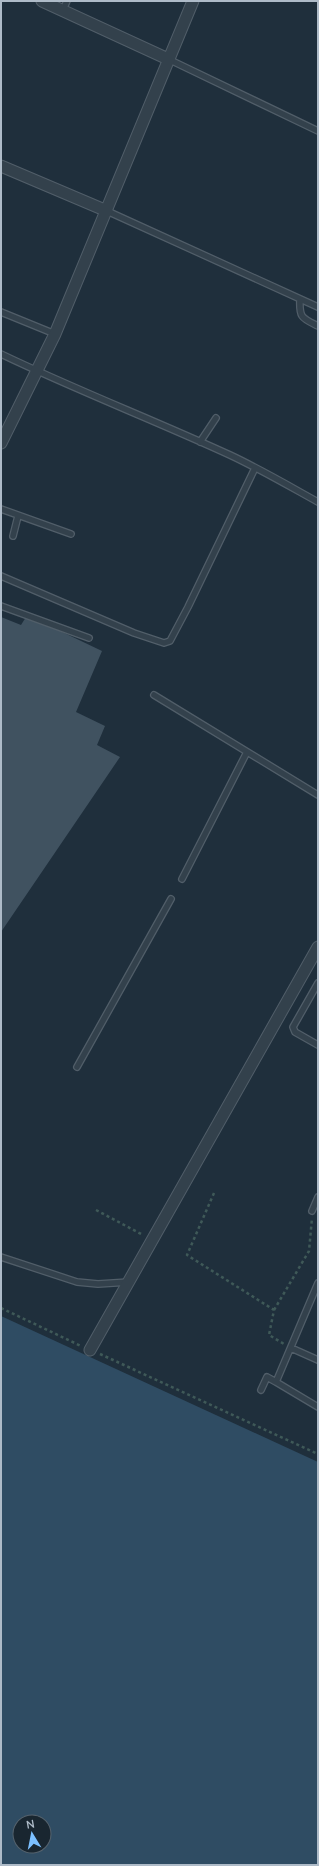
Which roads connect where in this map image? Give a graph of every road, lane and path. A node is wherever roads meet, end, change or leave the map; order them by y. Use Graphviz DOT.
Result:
graph roads {
  1 [pos="42,1"];
  2 [pos="193,1"];
  3 [pos="65,6"];
  4 [pos="168,59"];
  5 [pos="318,131"];
  6 [pos="1,166"];
  7 [pos="107,211"];
  8 [pos="300,299"];
  9 [pos="318,307"];
  10 [pos="1,312"];
  11 [pos="318,326"];
  12 [pos="55,334"];
  13 [pos="1,354"];
  14 [pos="37,371"];
  15 [pos="216,418"];
  16 [pos="200,442"];
  17 [pos="1,443"];
  18 [pos="255,468"];
  19 [pos="318,502"];
  20 [pos="1,509"];
  21 [pos="18,516"];
  22 [pos="71,534"];
  23 [pos="13,536"];
  24 [pos="1,576"];
  25 [pos="1,606"];
  26 [pos="89,638"];
  27 [pos="154,695"];
  28 [pos="247,752"];
  29 [pos="318,795"];
  30 [pos="182,879"];
  31 [pos="171,898"];
  32 [pos="318,948"];
  33 [pos="318,983"];
  34 [pos="318,1045"];
  35 [pos="78,1067"];
  36 [pos="214,1193"];
  37 [pos="318,1197"];
  38 [pos="96,1210"];
  39 [pos="312,1211"];
  40 [pos="152,1240"];
  41 [pos="1,1257"];
  42 [pos="129,1282"];
  43 [pos="318,1284"];
  44 [pos="316,1298"];
  45 [pos="1,1308"];
  46 [pos="274,1310"];
  47 [pos="92,1346"];
  48 [pos="291,1348"];
  49 [pos="318,1360"];
  50 [pos="276,1382"];
  51 [pos="261,1390"];
  52 [pos="318,1407"];
  53 [pos="318,1454"];
  1 -- 3 [label="street"];
  2 -- 4 [label="street"];
  3 -- 4 [label="street"];
  4 -- 5 [label="lane"];
  4 -- 7 [label="street"];
  6 -- 7 [label="street"];
  7 -- 8 [label="lane"];
  7 -- 12 [label="street"];
  8 -- 9 [label="lane"];
  8 -- 11 [label="lane"];
  10 -- 12 [label="lane"];
  12 -- 14 [label="street"];
  13 -- 14 [label="lane"];
  14 -- 16 [label="lane"];
  14 -- 17 [label="street"];
  15 -- 16 [label="lane"];
  16 -- 18 [label="lane"];
  18 -- 19 [label="lane"];
  18 -- 24 [label="lane"];
  20 -- 21 [label="lane"];
  21 -- 22 [label="lane"];
  21 -- 23 [label="lane"];
  25 -- 26 [label="lane"];
  27 -- 28 [label="lane"];
  28 -- 29 [label="lane"];
  28 -- 30 [label="lane"];
  31 -- 35 [label="lane"];
  32 -- 40 [label="street"];
  33 -- 34 [label="lane"];
  36 -- 46 [label="path"];
  37 -- 39 [label="lane"];
  38 -- 40 [label="path"];
  39 -- 46 [label="path"];
  40 -- 42 [label="street"];
  41 -- 42 [label="lane"];
  42 -- 47 [label="street"];
  43 -- 44 [label="lane"];
  44 -- 48 [label="lane"];
  45 -- 47 [label="path"];
  46 -- 48 [label="path"];
  47 -- 53 [label="path"];
  48 -- 49 [label="lane"];
  48 -- 50 [label="lane"];
  50 -- 51 [label="lane"];
  50 -- 52 [label="lane"];
}
